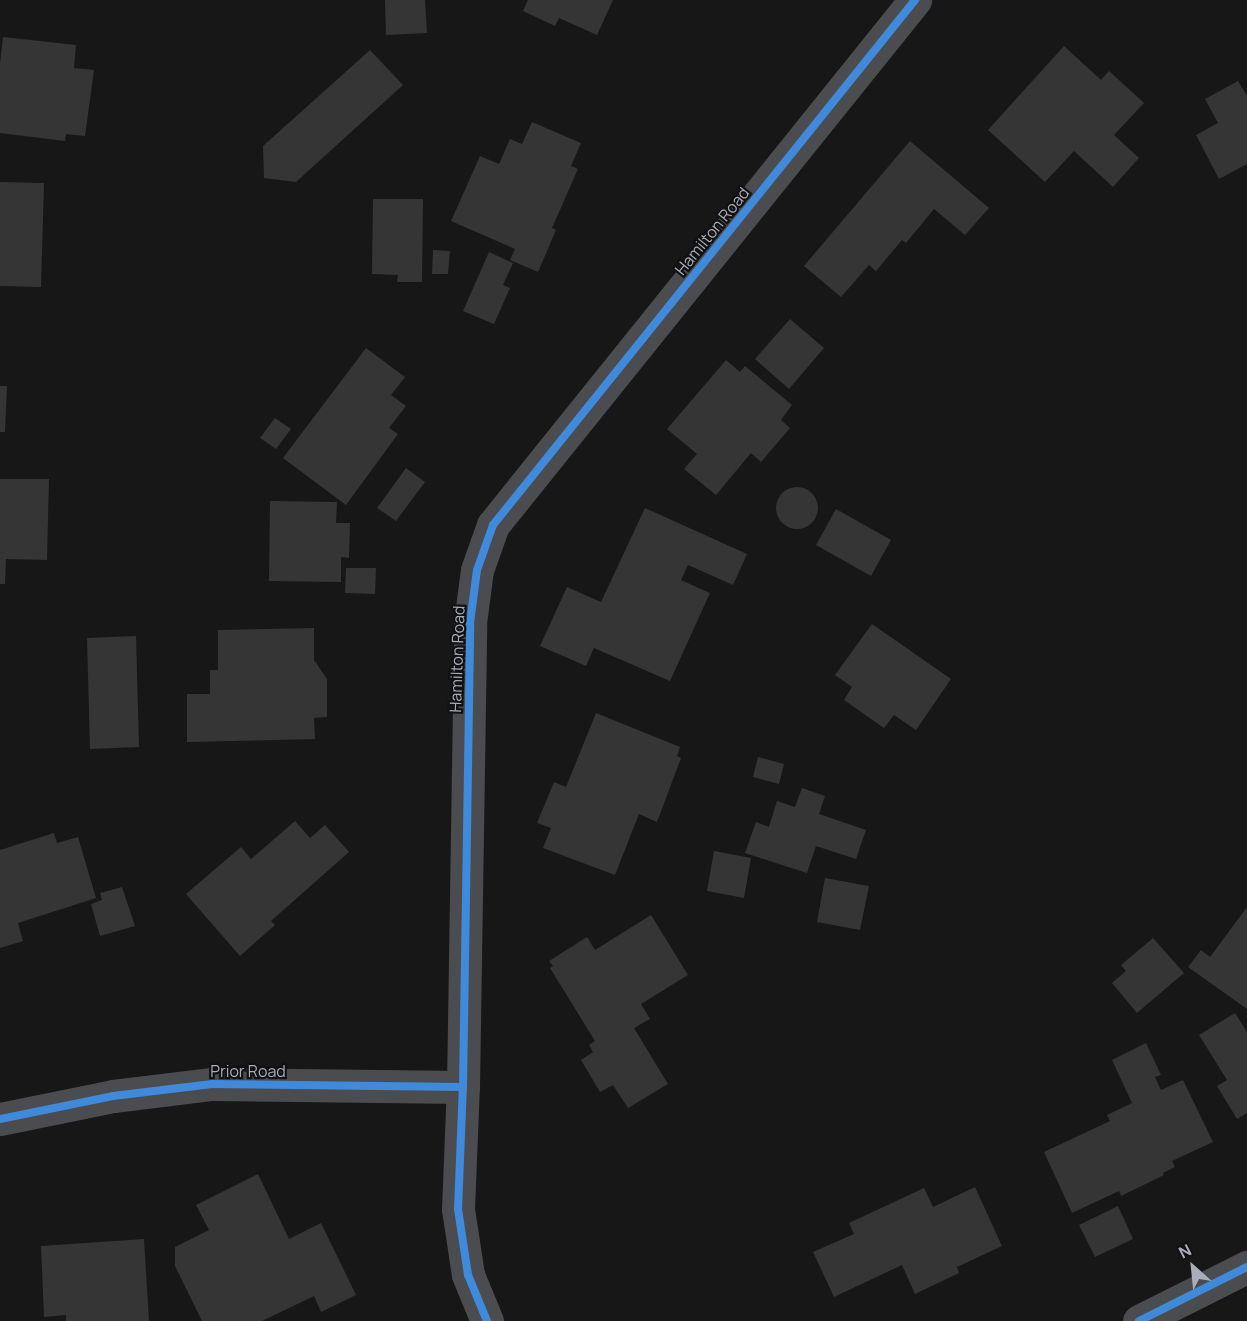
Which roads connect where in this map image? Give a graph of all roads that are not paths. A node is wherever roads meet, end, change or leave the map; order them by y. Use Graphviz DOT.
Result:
graph roads {
  1 [pos="915,0"];
  2 [pos="463,1087"];
  3 [pos="0,1119"];
  4 [pos="1247,1267"];
  5 [pos="488,1321"];
  6 [pos="1139,1321"];
  1 -- 2 [label="street, Hamilton Road"];
  2 -- 3 [label="street, Prior Road"];
  2 -- 5 [label="street, Hamilton Road"];
  4 -- 6 [label="street"];
}
